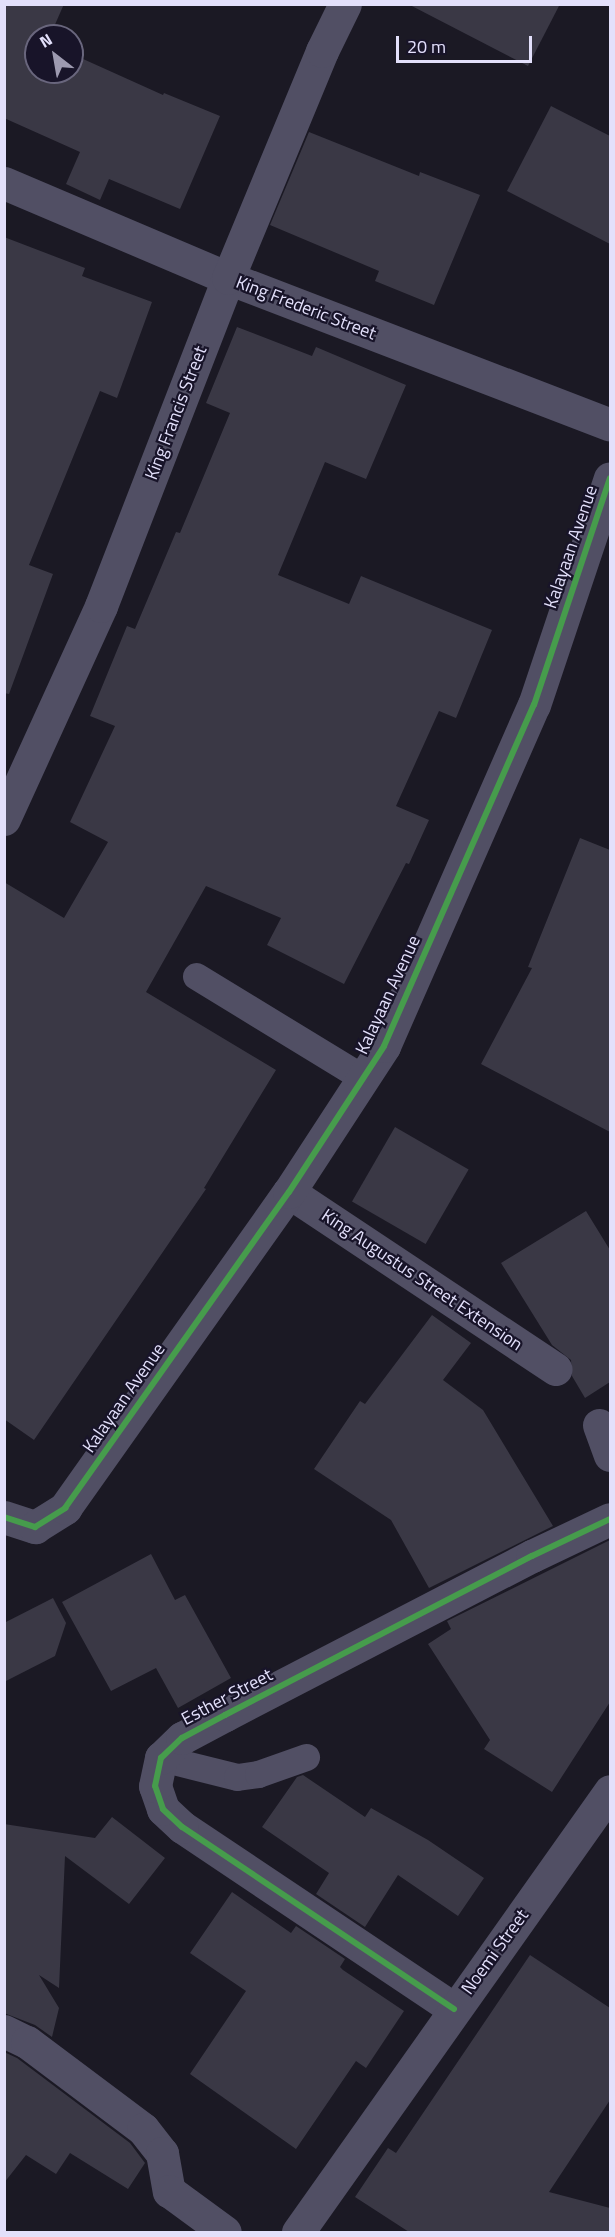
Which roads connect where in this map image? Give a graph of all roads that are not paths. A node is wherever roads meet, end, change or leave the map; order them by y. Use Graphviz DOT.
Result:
graph roads {
  1 [pos="345,4"];
  2 [pos="4,183"];
  3 [pos="228,278"];
  4 [pos="610,425"];
  5 [pos="610,478"];
  6 [pos="4,819"];
  7 [pos="196,976"];
  8 [pos="363,1078"];
  9 [pos="288,1192"];
  10 [pos="555,1369"];
  11 [pos="599,1425"];
  12 [pos="610,1455"];
  13 [pos="7,1519"];
  14 [pos="610,1519"];
  15 [pos="306,1757"];
  16 [pos="161,1758"];
  17 [pos="610,1791"];
  18 [pos="454,2009"];
  19 [pos="4,2031"];
  20 [pos="225,2232"];
  21 [pos="298,2232"];
  1 -- 3 [label="street, King Francis Street"];
  2 -- 3 [label="street, King Frederic Street"];
  3 -- 4 [label="street, King Frederic Street"];
  3 -- 6 [label="street, King Francis Street"];
  5 -- 8 [label="street, Kalayaan Avenue"];
  7 -- 8 [label="lane"];
  8 -- 9 [label="street, Kalayaan Avenue"];
  9 -- 10 [label="street, King Augustus Street Extension"];
  9 -- 13 [label="street, Kalayaan Avenue"];
  11 -- 12 [label="street"];
  14 -- 16 [label="street, Esther Street"];
  15 -- 16 [label="lane"];
  16 -- 18 [label="street"];
  17 -- 18 [label="street, Noemi Street"];
  18 -- 21 [label="street, Noemi Street"];
  19 -- 20 [label="street"];
}
